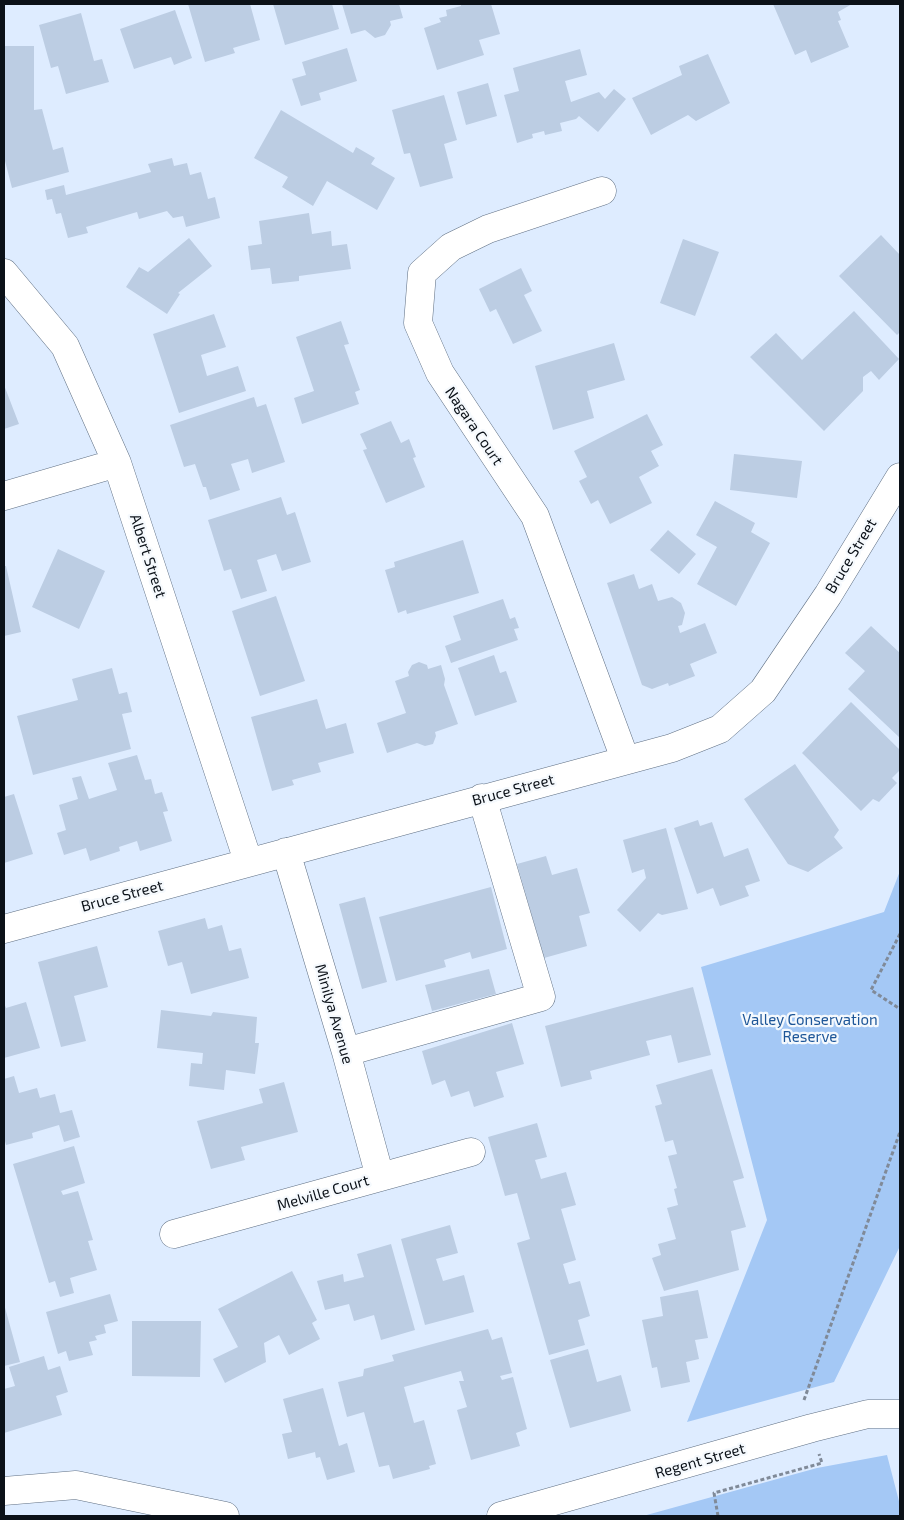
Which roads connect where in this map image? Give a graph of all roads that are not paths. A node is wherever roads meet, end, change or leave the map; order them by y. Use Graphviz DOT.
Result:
graph roads {
  1 [pos="602,191"];
  2 [pos="4,273"];
  3 [pos="117,463"];
  4 [pos="900,477"];
  5 [pos="4,496"];
  6 [pos="625,759"];
  7 [pos="482,798"];
  8 [pos="286,852"];
  9 [pos="248,861"];
  10 [pos="4,929"];
  11 [pos="346,1052"];
  12 [pos="471,1152"];
  13 [pos="380,1177"];
  14 [pos="174,1234"];
  15 [pos="900,1414"];
  16 [pos="4,1492"];
  17 [pos="225,1516"];
  18 [pos="501,1516"];
  1 -- 6 [label="street, Nagara Court"];
  2 -- 3 [label="street, Albert Street"];
  3 -- 5 [label="street"];
  3 -- 9 [label="street, Albert Street"];
  4 -- 6 [label="street, Bruce Street"];
  6 -- 7 [label="street, Bruce Street"];
  7 -- 8 [label="street, Bruce Street"];
  7 -- 11 [label="street"];
  8 -- 9 [label="street, Bruce Street"];
  8 -- 11 [label="street, Minilya Avenue"];
  9 -- 10 [label="street, Bruce Street"];
  11 -- 13 [label="street, Minilya Avenue"];
  12 -- 13 [label="street, Melville Court"];
  13 -- 14 [label="street, Melville Court"];
  15 -- 18 [label="street, Regent Street"];
  16 -- 17 [label="street"];
}
